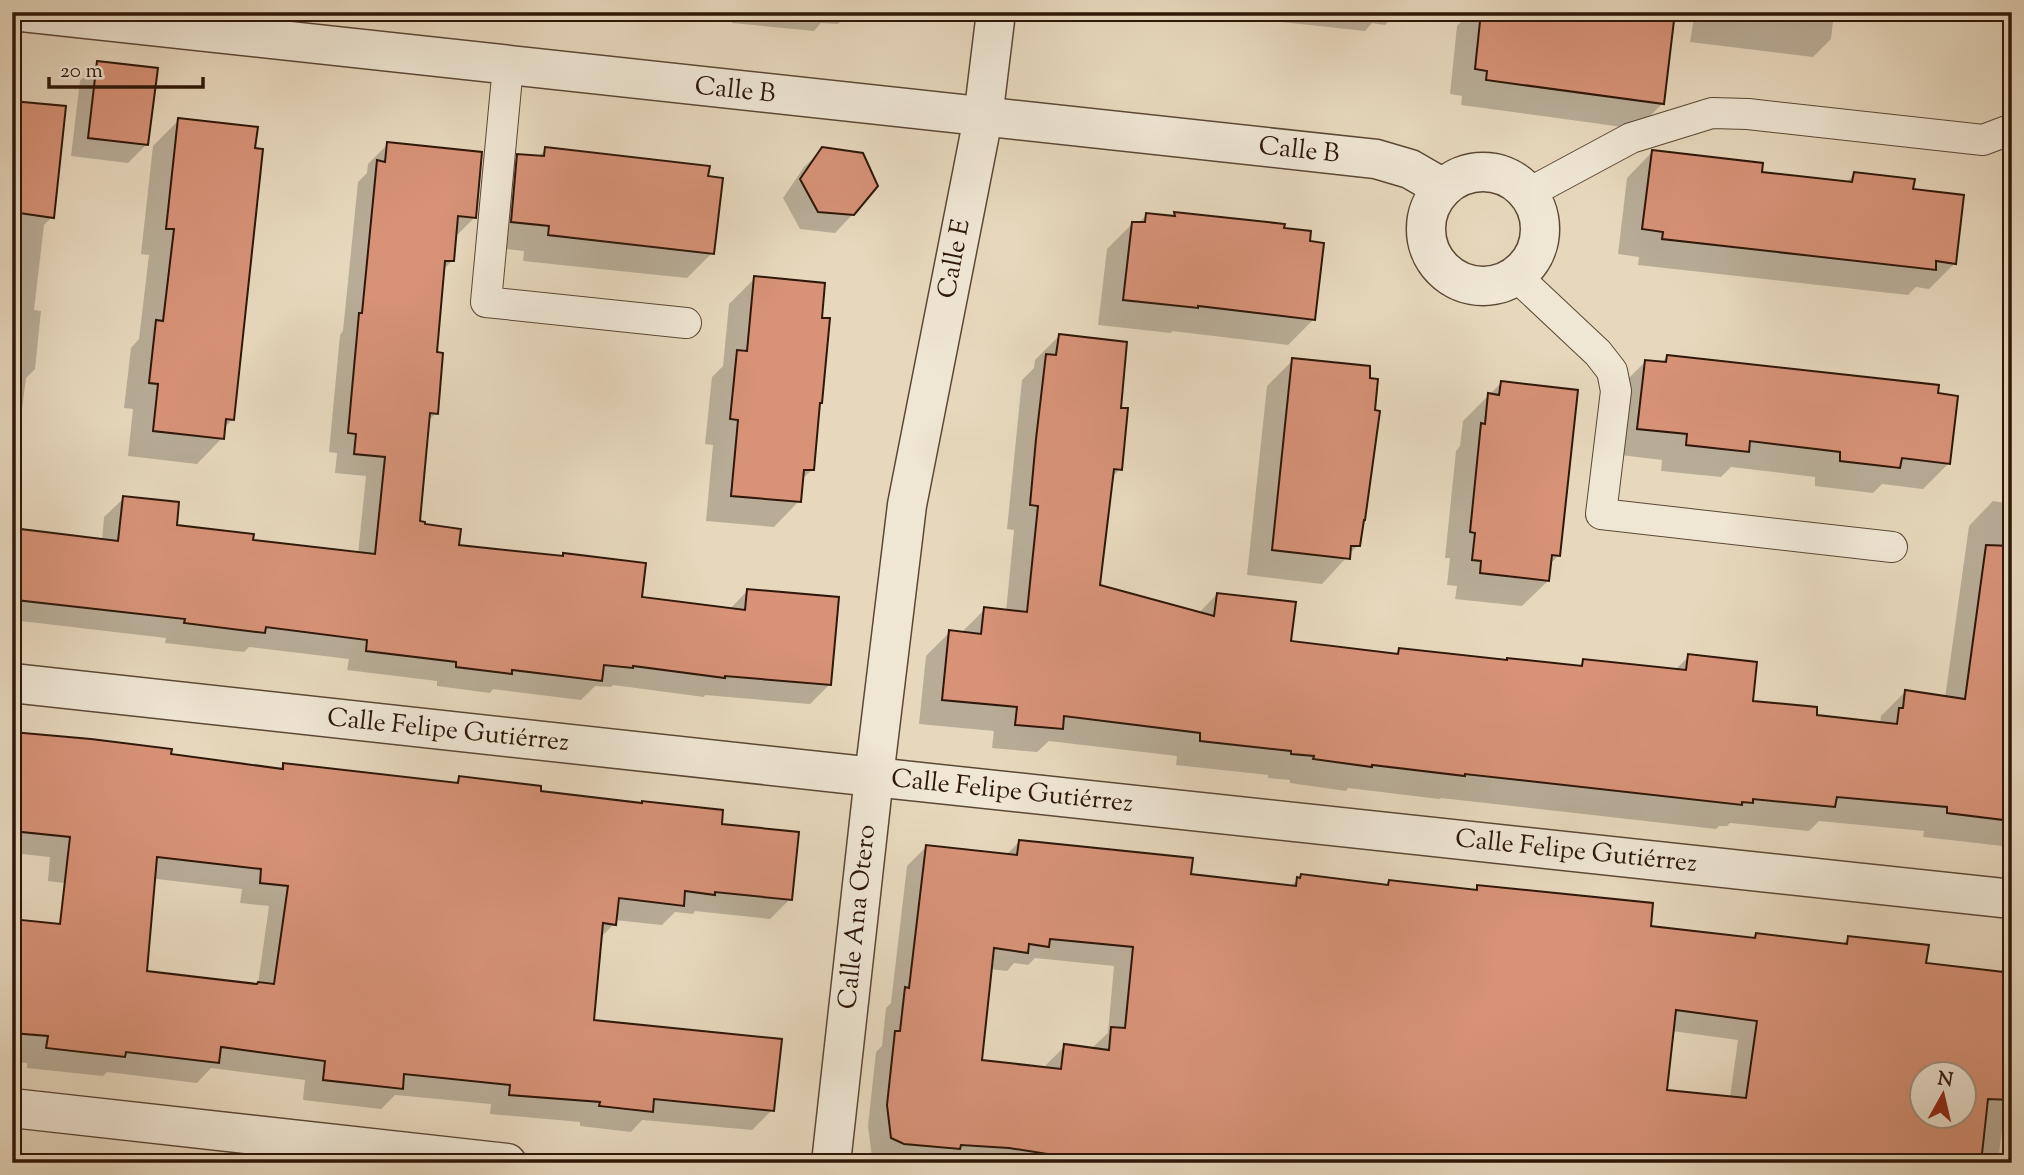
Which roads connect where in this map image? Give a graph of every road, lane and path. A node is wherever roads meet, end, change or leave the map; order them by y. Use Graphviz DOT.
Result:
graph roads {
  1 [pos="22,12"];
  2 [pos="996,12"];
  3 [pos="508,66"];
  4 [pos="984,118"];
  5 [pos="2012,129"];
  6 [pos="1443,188"];
  7 [pos="1527,194"];
  8 [pos="1516,276"];
  9 [pos="686,323"];
  10 [pos="907,505"];
  11 [pos="1892,547"];
  12 [pos="12,683"];
  13 [pos="873,777"];
  14 [pos="2012,899"];
  15 [pos="12,1108"];
  16 [pos="507,1163"];
  17 [pos="831,1163"];
  1 -- 3 [label="street, Calle B"];
  2 -- 4 [label="street, Calle E"];
  3 -- 4 [label="street, Calle B"];
  3 -- 9 [label="lane"];
  4 -- 6 [label="street, Calle B"];
  4 -- 10 [label="street, Calle E"];
  5 -- 7 [label="lane"];
  6 -- 7 [label="street"];
  6 -- 8 [label="street"];
  7 -- 8 [label="street"];
  8 -- 11 [label="lane"];
  10 -- 13 [label="street, Calle Ana Otero"];
  12 -- 13 [label="street, Calle Felipe Gutiérrez"];
  13 -- 14 [label="street, Calle Felipe Gutiérrez"];
  13 -- 17 [label="street, Calle Ana Otero"];
  15 -- 16 [label="street"];
}
